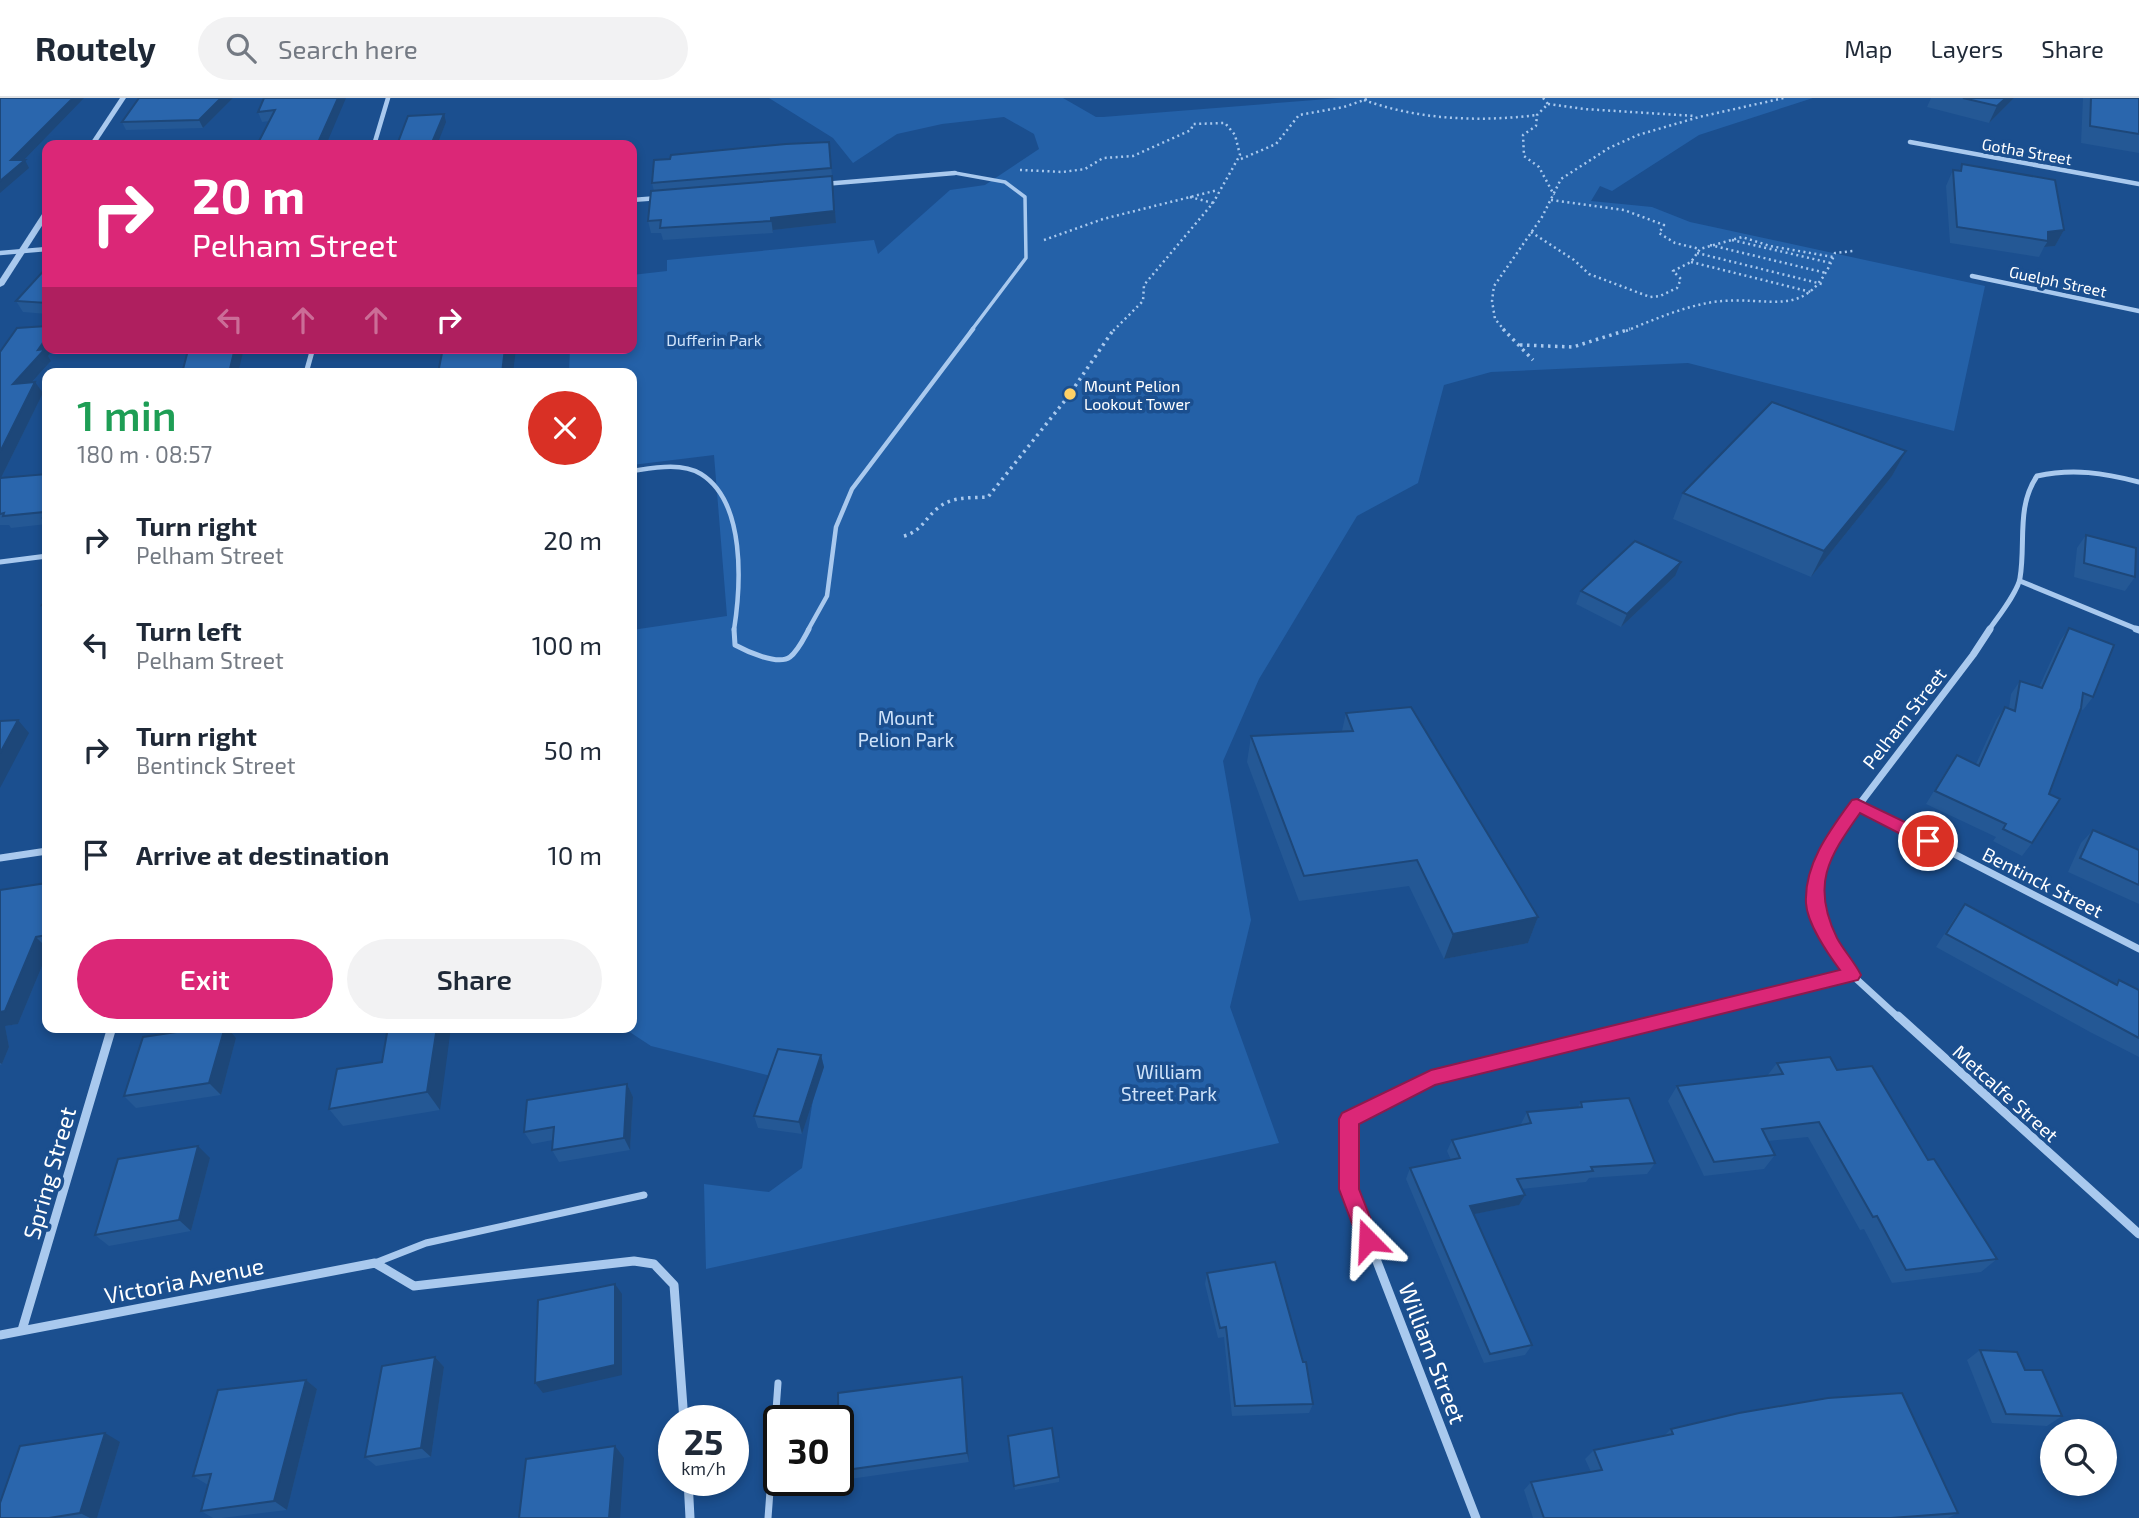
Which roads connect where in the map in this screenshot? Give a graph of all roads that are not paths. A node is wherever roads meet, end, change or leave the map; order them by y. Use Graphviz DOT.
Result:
graph roads {
  1 [pos="123,98"];
  2 [pos="388,98"];
  3 [pos="95,140"];
  4 [pos="375,140"];
  5 [pos="1910,142"];
  6 [pos="955,173"];
  7 [pos="821,184"];
  8 [pos="2139,184"];
  9 [pos="672,197"];
  10 [pos="637,200"];
  11 [pos="42,221"];
  12 [pos="42,250"];
  13 [pos="22,252"];
  14 [pos="0,253"];
  15 [pos="1972,276"];
  16 [pos="0,285"];
  17 [pos="2139,311"];
  18 [pos="637,470"];
  19 [pos="2139,482"];
  20 [pos="42,557"];
  21 [pos="0,562"];
  22 [pos="2020,581"];
  23 [pos="2139,630"];
  24 [pos="1857,804"];
  25 [pos="42,852"];
  26 [pos="0,858"];
  27 [pos="2139,949"];
  28 [pos="1852,975"];
  29 [pos="110,1033"];
  30 [pos="644,1195"];
  31 [pos="2139,1234"];
  32 [pos="375,1263"];
  33 [pos="22,1330"];
  34 [pos="0,1335"];
  35 [pos="778,1383"];
  36 [pos="683,1405"];
  37 [pos="689,1496"];
  38 [pos="690,1518"];
  39 [pos="768,1518"];
  40 [pos="1476,1518"];
  1 -- 3 [label="street"];
  2 -- 4 [label="street"];
  5 -- 8 [label="street, Gotha Street"];
  6 -- 7 [label="street"];
  6 -- 18 [label="lane"];
  9 -- 10 [label="street"];
  11 -- 13 [label="street"];
  12 -- 13 [label="street"];
  13 -- 14 [label="street"];
  13 -- 16 [label="street"];
  15 -- 17 [label="street, Guelph Street"];
  19 -- 22 [label="street"];
  20 -- 21 [label="street"];
  22 -- 23 [label="street"];
  22 -- 24 [label="street, Pelham Street"];
  24 -- 27 [label="street, Bentinck Street"];
  24 -- 28 [label="street, Pelham Street"];
  25 -- 26 [label="street"];
  28 -- 31 [label="street, Metcalfe Street"];
  28 -- 40 [label="street, William Street"];
  29 -- 33 [label="street, Spring Street"];
  30 -- 32 [label="lane, Victoria Avenue"];
  32 -- 33 [label="street, Victoria Avenue"];
  32 -- 36 [label="street"];
  33 -- 34 [label="street, Victoria Avenue"];
  35 -- 39 [label="lane"];
  37 -- 38 [label="street"];
}
